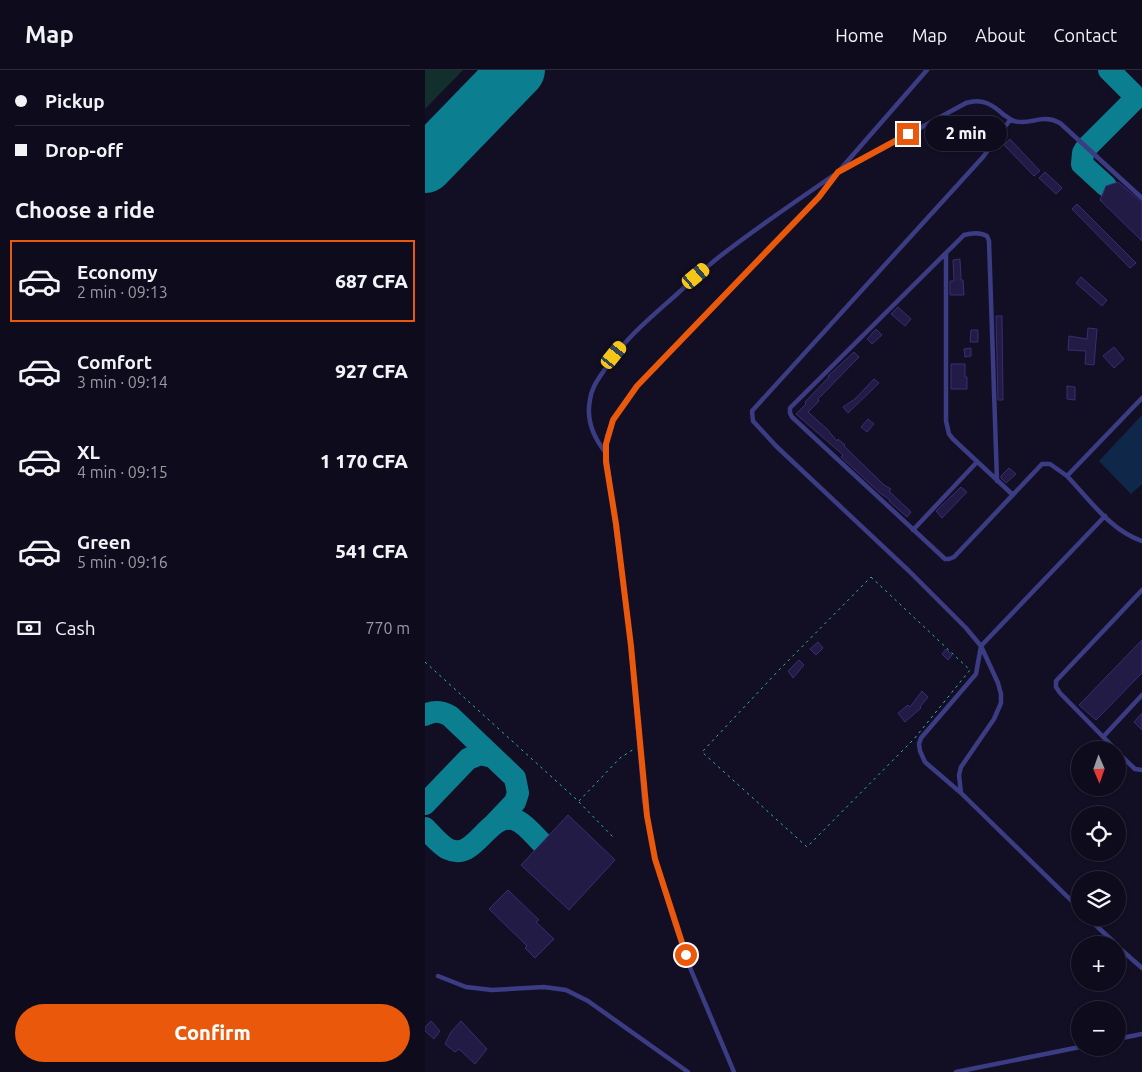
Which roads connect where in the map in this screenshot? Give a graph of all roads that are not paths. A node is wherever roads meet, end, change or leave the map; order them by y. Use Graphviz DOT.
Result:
graph roads {
  1 [pos="927,70"];
  2 [pos="1010,120"];
  3 [pos="838,172"];
  4 [pos="1142,198"];
  5 [pos="946,254"];
  6 [pos="1142,398"];
  7 [pos="606,453"];
  8 [pos="977,462"];
  9 [pos="1067,476"];
  10 [pos="997,481"];
  11 [pos="1013,495"];
  12 [pos="1105,516"];
  13 [pos="913,530"];
  14 [pos="1142,541"];
  15 [pos="1142,590"];
  16 [pos="981,646"];
  17 [pos="1142,695"];
  18 [pos="1103,737"];
  19 [pos="1107,741"];
  20 [pos="1126,760"];
  21 [pos="1142,770"];
  22 [pos="961,793"];
  23 [pos="1071,901"];
  24 [pos="1097,926"];
  25 [pos="1107,936"];
  26 [pos="1126,953"];
  27 [pos="1142,968"];
  28 [pos="438,976"];
  29 [pos="1142,1034"];
  30 [pos="1126,1037"];
  31 [pos="1071,1049"];
  32 [pos="688,1072"];
  33 [pos="734,1072"];
  34 [pos="956,1072"];
  1 -- 3 [label="lane"];
  2 -- 3 [label="lane"];
  2 -- 4 [label="lane"];
  2 -- 16 [label="lane"];
  3 -- 7 [label="lane"];
  3 -- 7 [label="lane"];
  5 -- 8 [label="lane"];
  5 -- 10 [label="lane"];
  5 -- 13 [label="lane"];
  6 -- 9 [label="lane"];
  7 -- 33 [label="lane"];
  8 -- 10 [label="lane"];
  8 -- 13 [label="lane"];
  9 -- 11 [label="lane"];
  9 -- 12 [label="lane"];
  10 -- 11 [label="lane"];
  11 -- 13 [label="lane"];
  12 -- 14 [label="lane"];
  12 -- 16 [label="lane"];
  15 -- 18 [label="lane"];
  16 -- 22 [label="lane"];
  16 -- 22 [label="lane"];
  17 -- 18 [label="lane"];
  18 -- 19 [label="lane"];
  20 -- 21 [label="lane"];
  22 -- 23 [label="lane"];
  24 -- 25 [label="lane"];
  26 -- 27 [label="lane"];
  28 -- 32 [label="lane"];
  29 -- 30 [label="lane"];
  31 -- 34 [label="lane"];
}
